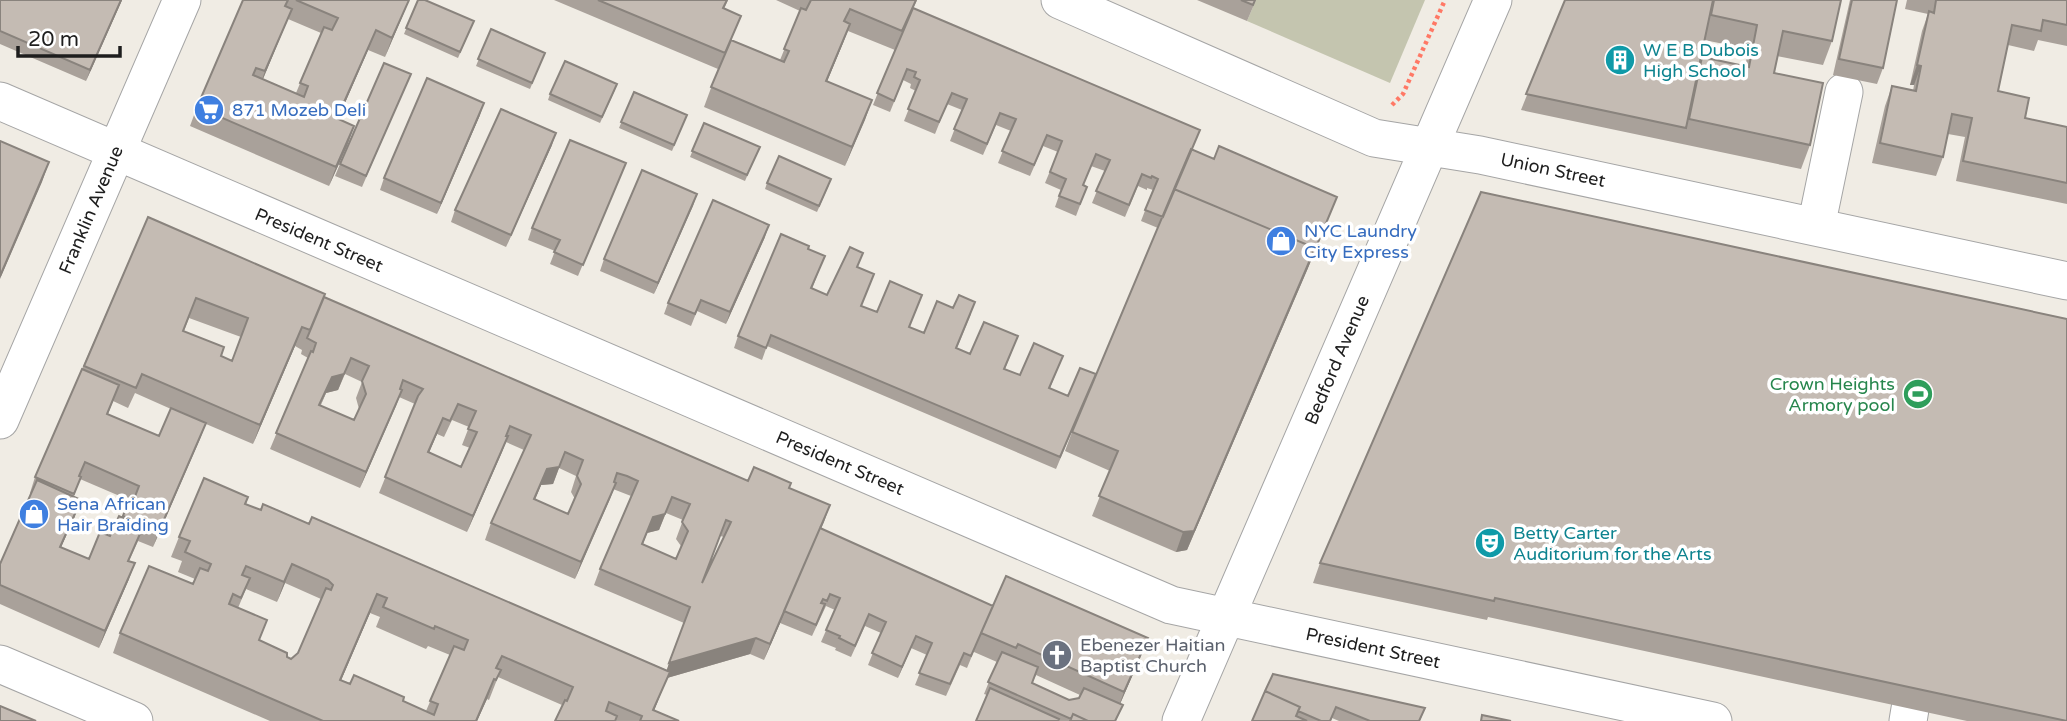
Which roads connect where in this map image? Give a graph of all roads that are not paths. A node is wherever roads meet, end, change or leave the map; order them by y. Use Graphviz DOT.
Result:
graph roads {
  1 [pos="181,0"];
  2 [pos="1059,0"];
  3 [pos="1493,0"];
  4 [pos="1844,92"];
  5 [pos="0,101"];
  6 [pos="1429,147"];
  7 [pos="116,152"];
  8 [pos="1816,227"];
  9 [pos="2067,281"];
  10 [pos="0,420"];
  11 [pos="1225,617"];
  12 [pos="0,664"];
  13 [pos="134,721"];
  14 [pos="1181,721"];
  15 [pos="1713,721"];
  1 -- 7 [label="street, Franklin Avenue"];
  2 -- 6 [label="street, Union Street"];
  3 -- 6 [label="street, Bedford Avenue"];
  4 -- 8 [label="street"];
  5 -- 7 [label="street, President Street"];
  6 -- 8 [label="street, Union Street"];
  6 -- 11 [label="street, Bedford Avenue"];
  7 -- 10 [label="street, Franklin Avenue"];
  7 -- 11 [label="street, President Street"];
  8 -- 9 [label="street, Union Street"];
  11 -- 14 [label="street, Bedford Avenue"];
  11 -- 15 [label="street, President Street"];
  12 -- 13 [label="street"];
}
